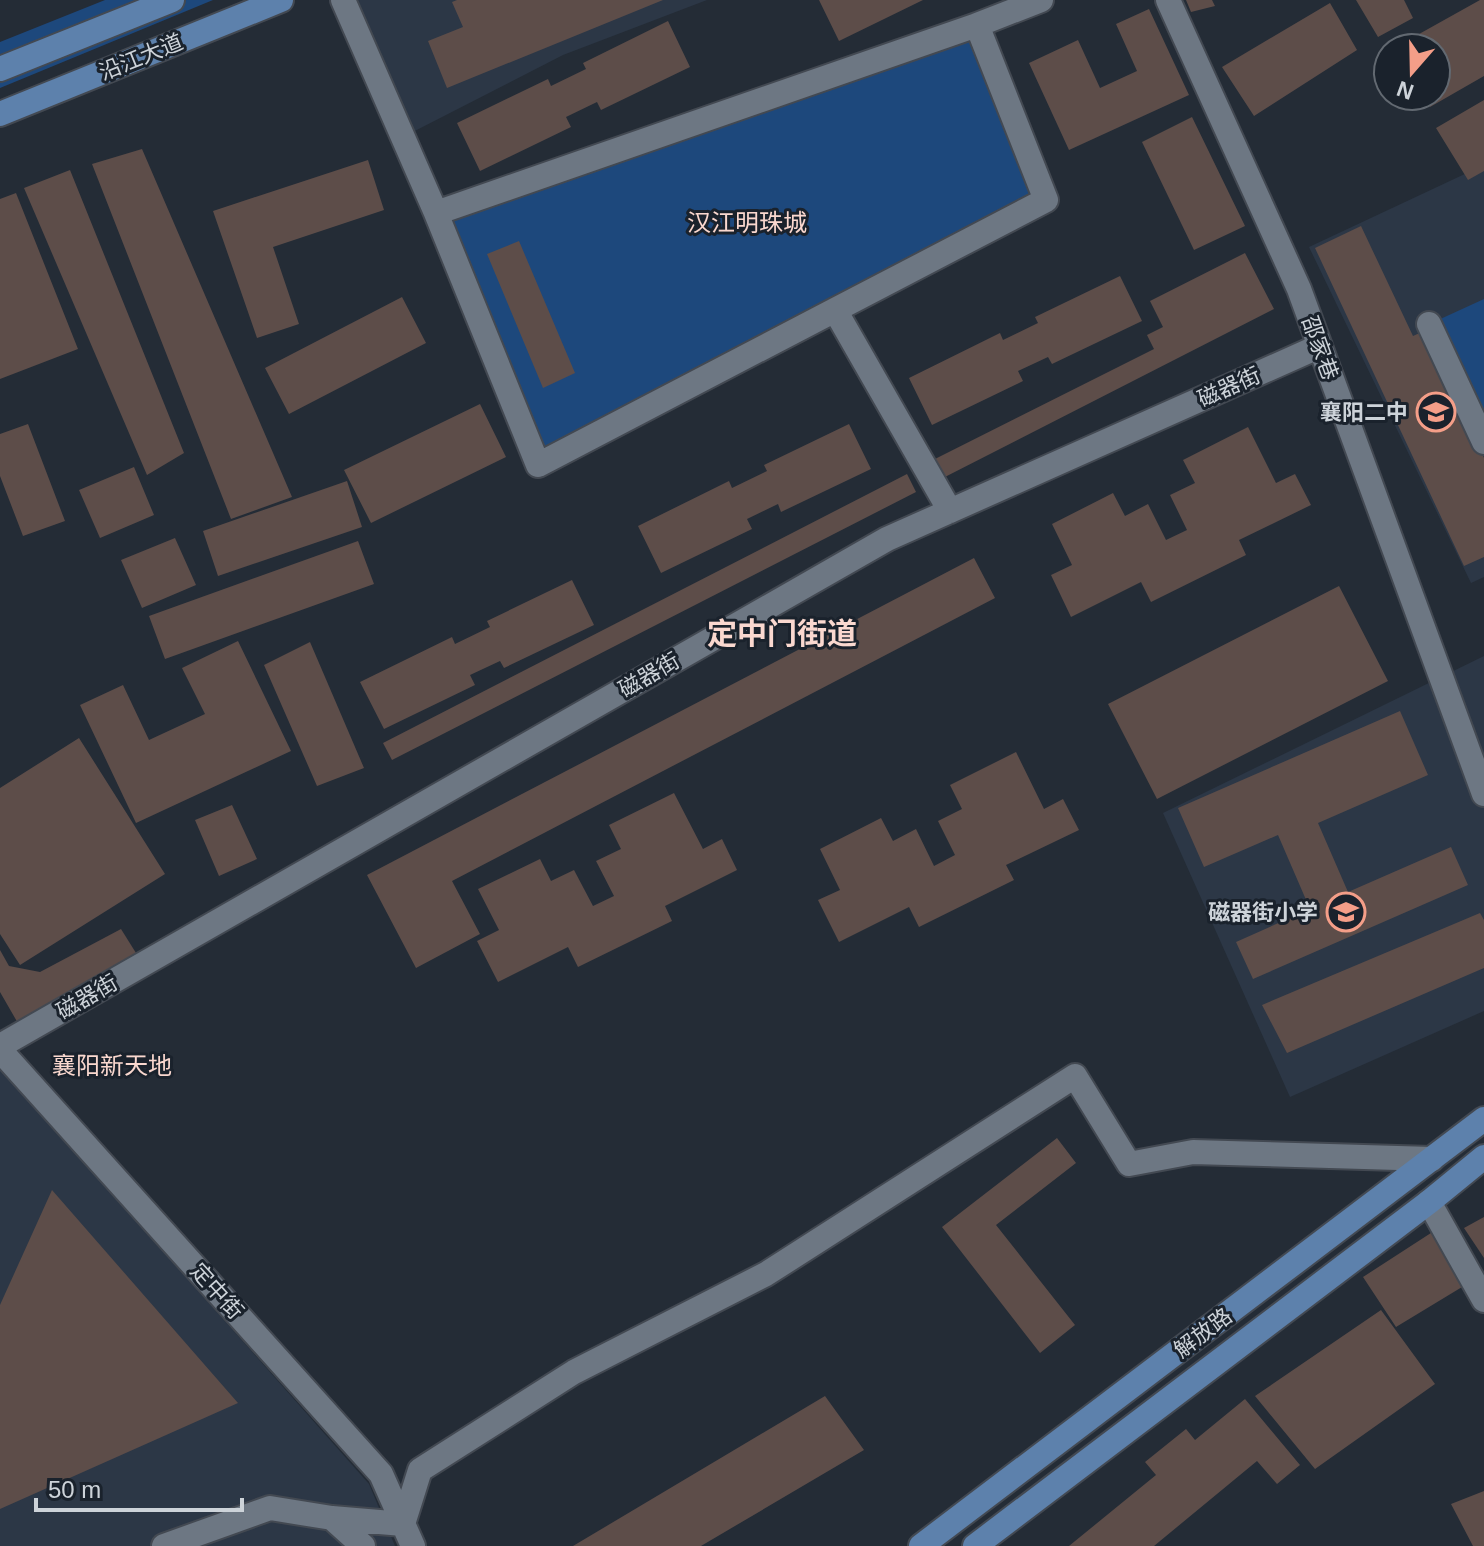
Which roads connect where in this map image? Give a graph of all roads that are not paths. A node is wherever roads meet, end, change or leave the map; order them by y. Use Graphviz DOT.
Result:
graph roads {
  1 [pos="172,0"];
  2 [pos="281,0"];
  3 [pos="343,0"];
  4 [pos="1041,0"];
  5 [pos="1168,0"];
  6 [pos="977,25"];
  7 [pos="0,69"];
  8 [pos="0,114"];
  9 [pos="436,213"];
  10 [pos="835,310"];
  11 [pos="1429,324"];
  12 [pos="1320,346"];
  13 [pos="1484,442"];
  14 [pos="950,511"];
  15 [pos="1484,794"];
  16 [pos="0,1048"];
  17 [pos="1484,1119"];
  18 [pos="1484,1157"];
  19 [pos="1432,1159"];
  20 [pos="1429,1202"];
  21 [pos="1484,1300"];
  22 [pos="332,1518"];
  23 [pos="408,1535"];
  24 [pos="164,1546"];
  25 [pos="363,1546"];
  26 [pos="921,1546"];
  27 [pos="975,1546"];
  1 -- 7 [label="main road, 沿江大道"];
  2 -- 8 [label="main road, 沿江大道"];
  3 -- 9 [label="street"];
  4 -- 6 [label="street"];
  5 -- 12 [label="street, 邵家巷"];
  6 -- 9 [label="street"];
  6 -- 10 [label="street"];
  9 -- 10 [label="street"];
  10 -- 14 [label="street"];
  11 -- 13 [label="street"];
  12 -- 14 [label="street, 磁器街"];
  12 -- 15 [label="street, 邵家巷"];
  14 -- 16 [label="street, 磁器街"];
  16 -- 23 [label="street, 定中街"];
  17 -- 19 [label="main road, 解放路"];
  18 -- 20 [label="main road, 解放路"];
  19 -- 23 [label="street"];
  19 -- 26 [label="main road, 解放路"];
  20 -- 21 [label="street"];
  20 -- 27 [label="main road, 解放路"];
  22 -- 23 [label="street"];
  22 -- 24 [label="street"];
  22 -- 25 [label="street"];
}
